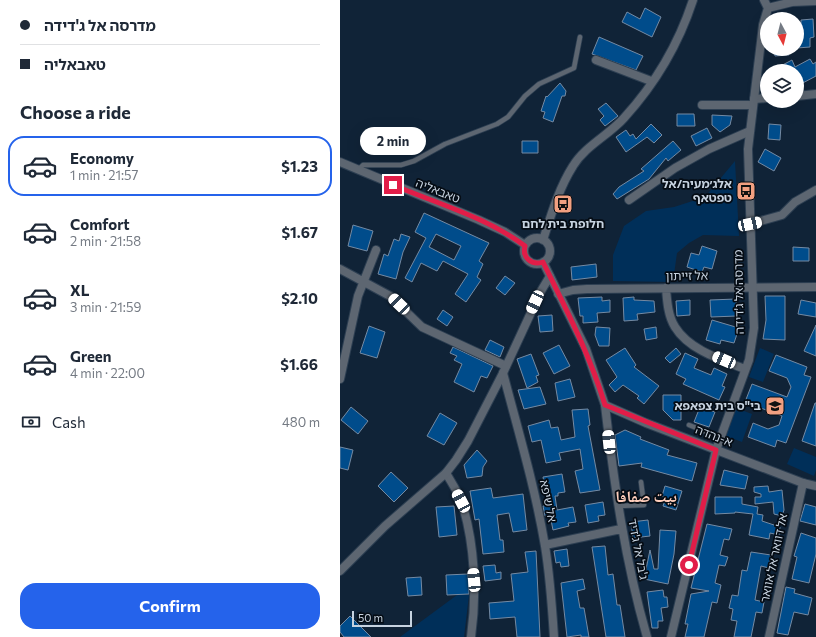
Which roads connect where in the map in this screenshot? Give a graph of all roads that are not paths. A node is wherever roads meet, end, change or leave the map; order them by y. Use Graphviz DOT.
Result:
graph roads {
  1 [pos="693,0"];
  2 [pos="764,0"];
  3 [pos="816,1"];
  4 [pos="768,8"];
  5 [pos="580,37"];
  6 [pos="596,60"];
  7 [pos="651,81"];
  8 [pos="816,94"];
  9 [pos="804,95"];
  10 [pos="760,100"];
  11 [pos="754,102"];
  12 [pos="702,105"];
  13 [pos="750,131"];
  14 [pos="340,162"];
  15 [pos="358,170"];
  16 [pos="816,190"];
  17 [pos="629,200"];
  18 [pos="750,224"];
  19 [pos="542,240"];
  20 [pos="525,246"];
  21 [pos="376,250"];
  22 [pos="543,262"];
  23 [pos="340,269"];
  24 [pos="550,276"];
  25 [pos="364,283"];
  26 [pos="752,287"];
  27 [pos="816,287"];
  28 [pos="666,288"];
  29 [pos="558,294"];
  30 [pos="504,370"];
  31 [pos="746,370"];
  32 [pos="340,379"];
  33 [pos="605,405"];
  34 [pos="689,426"];
  35 [pos="721,438"];
  36 [pos="716,450"];
  37 [pos="446,473"];
  38 [pos="641,482"];
  39 [pos="803,483"];
  40 [pos="816,486"];
  41 [pos="618,506"];
  42 [pos="621,530"];
  43 [pos="545,545"];
  44 [pos="340,571"];
  45 [pos="472,637"];
  46 [pos="554,637"];
  47 [pos="647,637"];
  48 [pos="671,637"];
  49 [pos="769,637"];
  1 -- 7 [label="street"];
  2 -- 4 [label="street"];
  3 -- 4 [label="street"];
  4 -- 11 [label="street, מדרסה אל ג'דידה"];
  5 -- 15 [label="lane"];
  6 -- 7 [label="street"];
  7 -- 19 [label="street"];
  8 -- 9 [label="street"];
  10 -- 11 [label="street"];
  11 -- 12 [label="street"];
  11 -- 13 [label="street, מדרסה אל ג'דידה"];
  13 -- 17 [label="street"];
  13 -- 18 [label="street, מדרסה אל ג'דידה"];
  14 -- 15 [label="street, טאבאליה"];
  15 -- 20 [label="street, טאבאליה"];
  16 -- 18 [label="street"];
  18 -- 26 [label="street, מדרסה אל ג'דידה"];
  19 -- 20 [label="street"];
  19 -- 22 [label="street"];
  20 -- 22 [label="street"];
  21 -- 25 [label="street"];
  22 -- 24 [label="street, ג'בל אל ג'דיד"];
  23 -- 25 [label="street"];
  24 -- 29 [label="street, ג'בל אל ג'דיד"];
  24 -- 30 [label="street"];
  25 -- 30 [label="street"];
  25 -- 32 [label="street"];
  26 -- 27 [label="street, אל זייתון"];
  26 -- 28 [label="street, אל זייתון"];
  26 -- 31 [label="street, מדרסה אל ג'דידה"];
  28 -- 29 [label="street, אל זייתון"];
  28 -- 31 [label="street"];
  29 -- 33 [label="street, ג'בל אל ג'דיד"];
  30 -- 37 [label="street"];
  30 -- 43 [label="street, אל שיפא"];
  31 -- 35 [label="street, מדרסה אל ג'דידה"];
  33 -- 36 [label="street, א-נהדה"];
  33 -- 41 [label="street, ג'בל אל ג'דיד"];
  34 -- 35 [label="lane"];
  35 -- 36 [label="street, מדרסה אל ג'דידה"];
  36 -- 39 [label="street, א-נהדה"];
  36 -- 48 [label="street, מדרסה אל ג'דידה"];
  37 -- 44 [label="street"];
  37 -- 45 [label="street"];
  38 -- 41 [label="lane"];
  39 -- 40 [label="street, א-נהדה"];
  39 -- 49 [label="street, אל דוואר אל אוואר"];
  41 -- 42 [label="street, ג'בל אל ג'דיד"];
  42 -- 43 [label="street"];
  42 -- 47 [label="street, ג'בל אל ג'דיד"];
  43 -- 46 [label="street, אל שיפא"];
}
